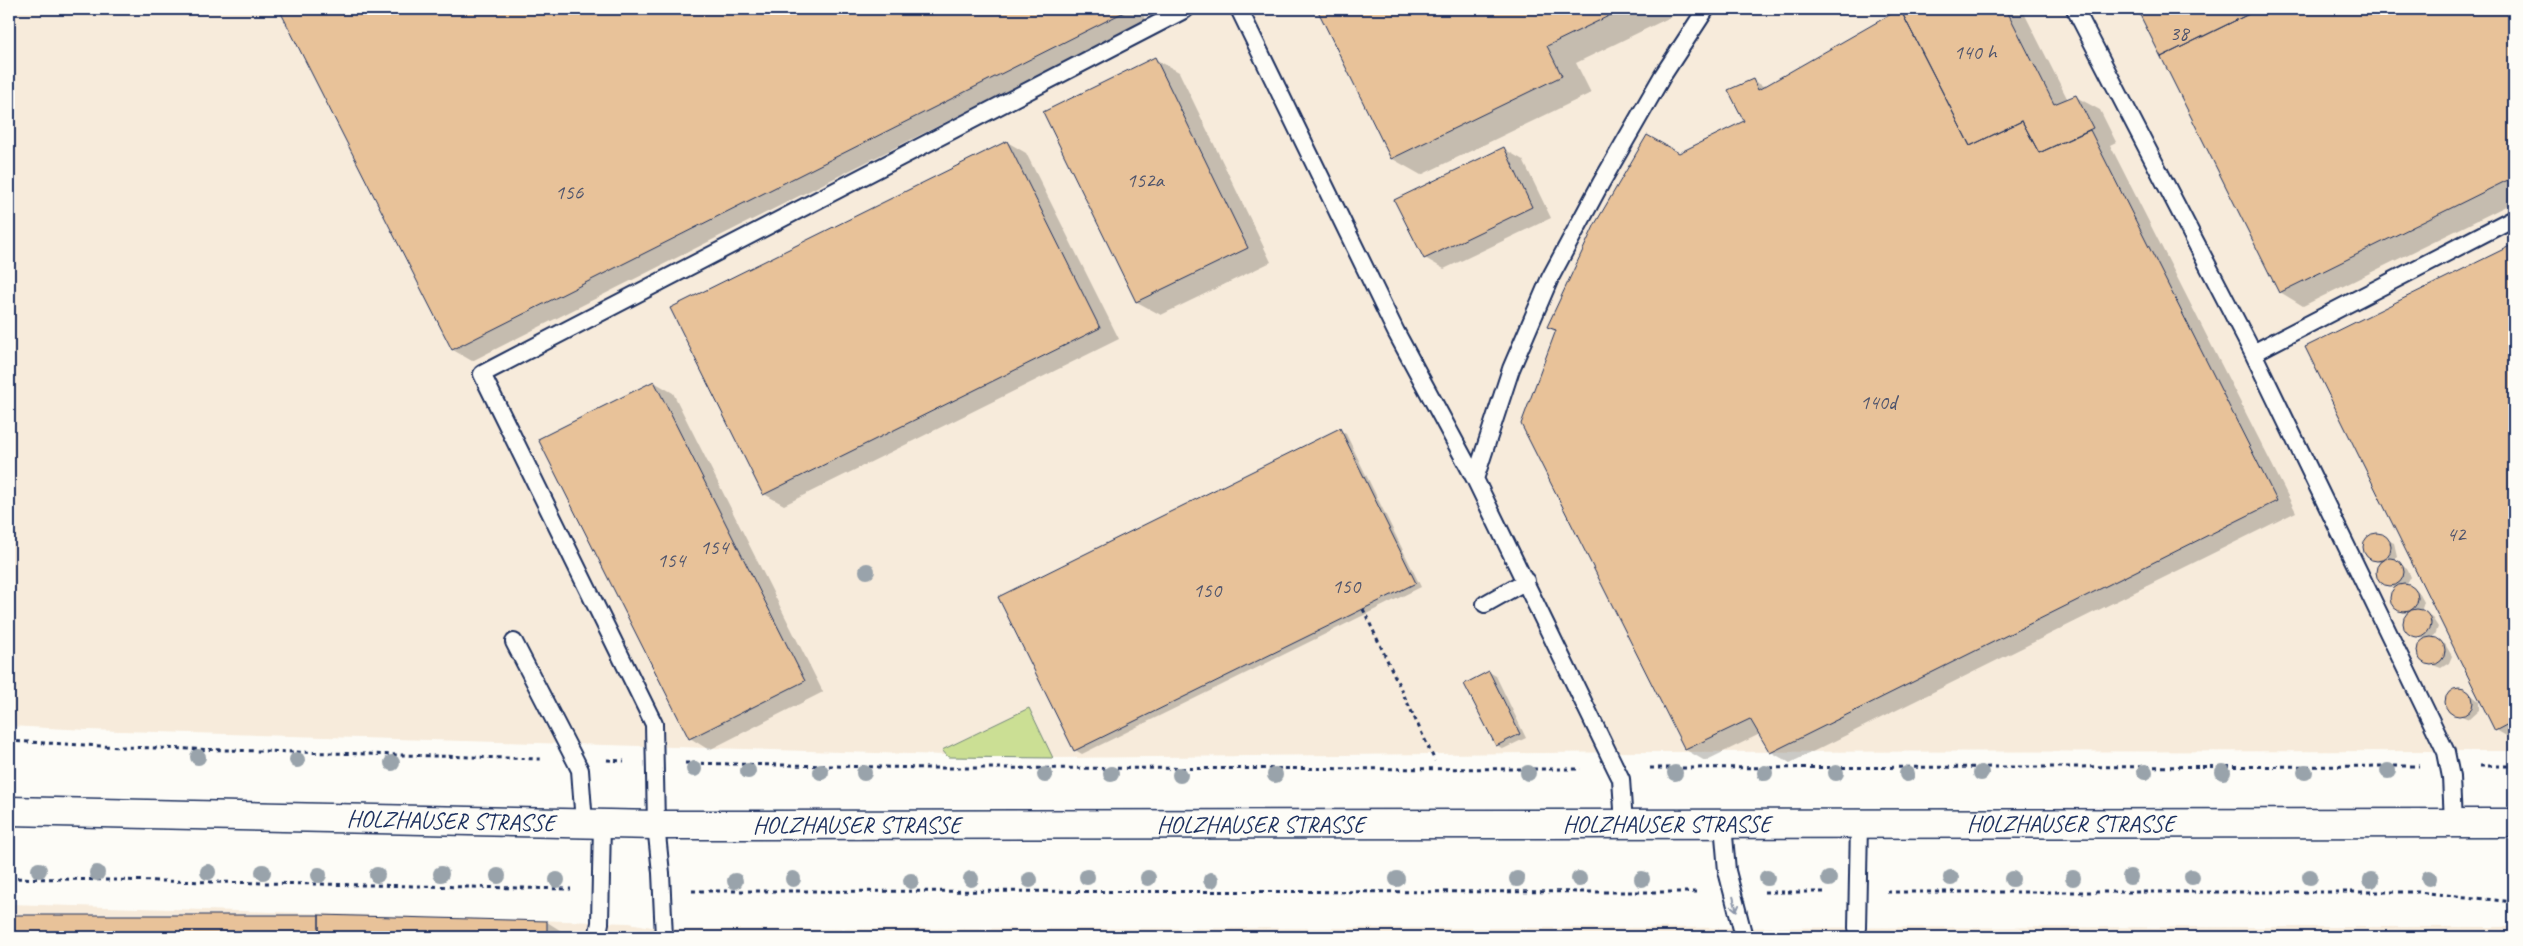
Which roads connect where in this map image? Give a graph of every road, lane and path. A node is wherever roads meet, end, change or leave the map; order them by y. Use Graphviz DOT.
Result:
graph roads {
  1 [pos="1186,9"];
  2 [pos="1239,9"];
  3 [pos="1706,9"];
  4 [pos="2075,9"];
  5 [pos="2514,218"];
  6 [pos="2254,352"];
  7 [pos="1475,479"];
  8 [pos="1526,581"];
  9 [pos="1485,604"];
  10 [pos="1363,609"];
  11 [pos="514,642"];
  12 [pos="9,741"];
  13 [pos="576,760"];
  14 [pos="1435,761"];
  15 [pos="654,762"];
  16 [pos="2448,766"];
  17 [pos="2514,766"];
  18 [pos="1616,768"];
  19 [pos="9,811"];
  20 [pos="2453,822"];
  21 [pos="2514,823"];
  22 [pos="593,824"];
  23 [pos="656,824"];
  24 [pos="1624,824"];
  25 [pos="1723,824"];
  26 [pos="1859,824"];
  27 [pos="9,878"];
  28 [pos="600,890"];
  29 [pos="662,892"];
  30 [pos="1732,892"];
  31 [pos="1858,892"];
  32 [pos="2514,902"];
  33 [pos="1857,928"];
  34 [pos="597,937"];
  35 [pos="664,937"];
  36 [pos="1744,937"];
  1 -- 15 [label="lane"];
  2 -- 7 [label="lane"];
  3 -- 7 [label="lane"];
  4 -- 6 [label="lane"];
  5 -- 6 [label="lane"];
  6 -- 16 [label="lane"];
  7 -- 8 [label="lane"];
  8 -- 9 [label="lane"];
  8 -- 18 [label="lane"];
  10 -- 14 [label="path"];
  11 -- 13 [label="lane"];
  12 -- 13 [label="path"];
  13 -- 15 [label="path"];
  13 -- 22 [label="lane"];
  15 -- 18 [label="path"];
  15 -- 23 [label="lane"];
  16 -- 17 [label="path"];
  16 -- 18 [label="path"];
  16 -- 20 [label="lane"];
  18 -- 24 [label="lane"];
  19 -- 22 [label="main road, HOLZHAUSER STRASSE"];
  20 -- 21 [label="main road, HOLZHAUSER STRASSE"];
  20 -- 26 [label="main road, HOLZHAUSER STRASSE"];
  22 -- 23 [label="main road, HOLZHAUSER STRASSE"];
  22 -- 28 [label="lane"];
  23 -- 24 [label="main road, HOLZHAUSER STRASSE"];
  23 -- 29 [label="lane"];
  24 -- 25 [label="main road, HOLZHAUSER STRASSE"];
  25 -- 26 [label="main road, HOLZHAUSER STRASSE"];
  25 -- 30 [label="lane"];
  26 -- 31 [label="lane"];
  27 -- 28 [label="path"];
  28 -- 34 [label="lane"];
  29 -- 30 [label="path"];
  29 -- 35 [label="lane"];
  30 -- 31 [label="path"];
  30 -- 36 [label="lane, one-way"];
  31 -- 32 [label="path"];
  31 -- 33 [label="lane"];
}
